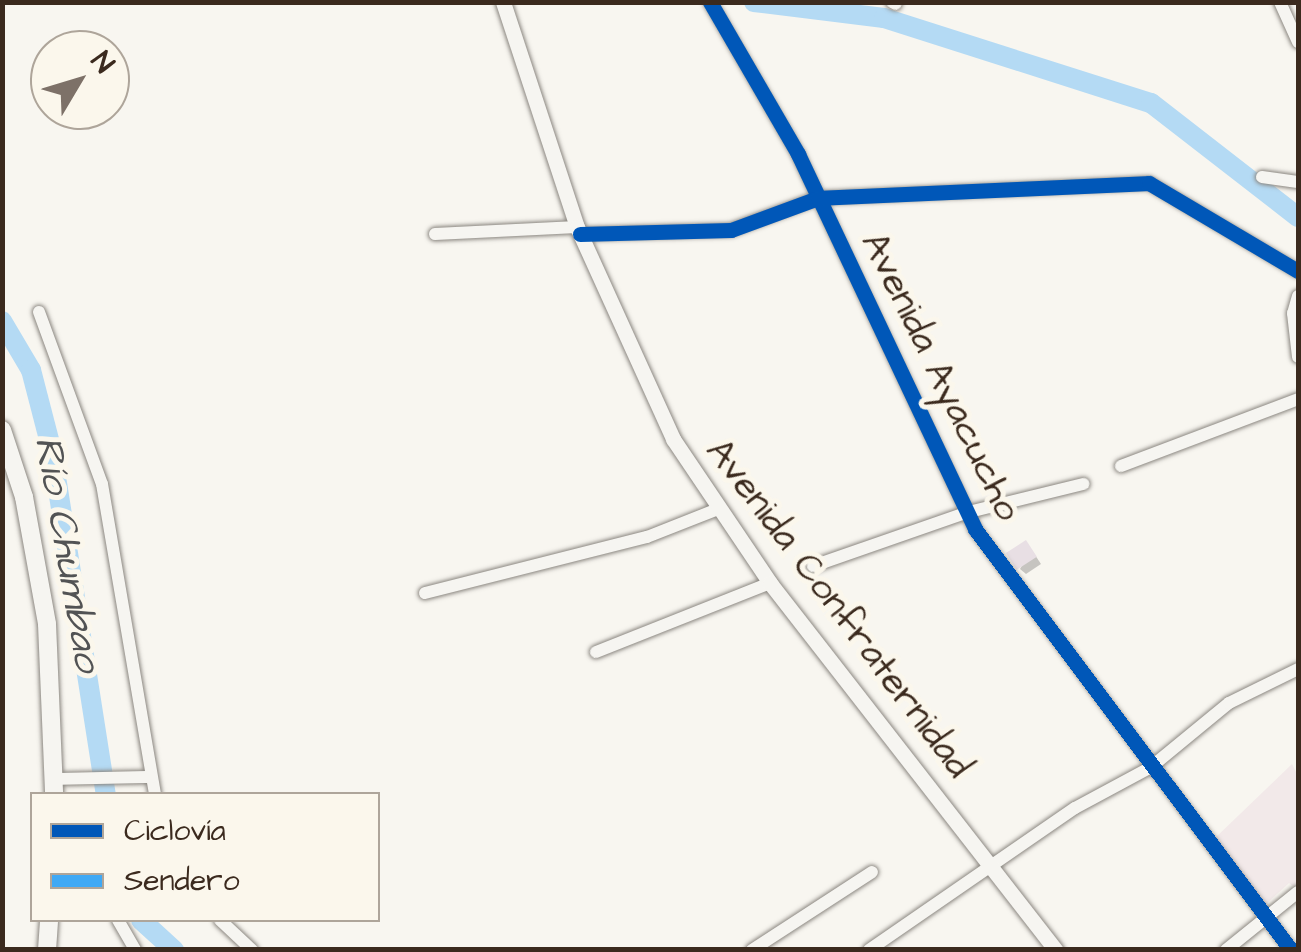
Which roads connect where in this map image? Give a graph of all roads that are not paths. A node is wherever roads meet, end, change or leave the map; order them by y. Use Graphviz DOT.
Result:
graph roads {
  1 [pos="503,2"];
  2 [pos="1280,2"];
  3 [pos="711,4"];
  4 [pos="1298,42"];
  5 [pos="1262,177"];
  6 [pos="1298,182"];
  7 [pos="818,198"];
  8 [pos="579,231"];
  9 [pos="435,234"];
  10 [pos="1298,271"];
  11 [pos="1298,296"];
  12 [pos="39,312"];
  13 [pos="1298,356"];
  14 [pos="1298,399"];
  15 [pos="2,430"];
  16 [pos="1121,466"];
  17 [pos="1083,484"];
  18 [pos="718,509"];
  19 [pos="965,512"];
  20 [pos="813,566"];
  21 [pos="770,583"];
  22 [pos="425,593"];
  23 [pos="596,652"];
  24 [pos="1298,669"];
  25 [pos="1151,767"];
  26 [pos="146,777"];
  27 [pos="59,784"];
  28 [pos="154,792"];
  29 [pos="990,865"];
  30 [pos="872,872"];
  31 [pos="1298,892"];
  32 [pos="1266,918"];
  33 [pos="48,922"];
  34 [pos="119,922"];
  35 [pos="222,922"];
  36 [pos="46,950"];
  37 [pos="135,950"];
  38 [pos="252,950"];
  39 [pos="752,950"];
  40 [pos="868,950"];
  41 [pos="1056,950"];
  42 [pos="1226,950"];
  43 [pos="1291,950"];
  1 -- 8 [label="main road, Avenida Confraternidad"];
  2 -- 4 [label="street"];
  3 -- 7 [label="street, Avenida Ayacucho"];
  5 -- 6 [label="street"];
  7 -- 8 [label="street"];
  7 -- 10 [label="street"];
  7 -- 19 [label="street, Avenida Ayacucho"];
  8 -- 9 [label="street"];
  8 -- 18 [label="main road, Avenida Confraternidad"];
  11 -- 13 [label="street"];
  12 -- 26 [label="street"];
  14 -- 16 [label="street"];
  15 -- 27 [label="highway"];
  17 -- 19 [label="street"];
  18 -- 21 [label="main road, Avenida Confraternidad"];
  18 -- 22 [label="street"];
  19 -- 20 [label="street"];
  19 -- 25 [label="street, Avenida Ayacucho"];
  21 -- 23 [label="street"];
  21 -- 29 [label="main road, Avenida Confraternidad"];
  24 -- 25 [label="street"];
  25 -- 29 [label="street"];
  25 -- 32 [label="street, Avenida Ayacucho"];
  26 -- 27 [label="street"];
  26 -- 28 [label="street"];
  29 -- 40 [label="street"];
  29 -- 41 [label="main road, Avenida Confraternidad"];
  30 -- 39 [label="street"];
  31 -- 32 [label="street"];
  32 -- 42 [label="street"];
  32 -- 43 [label="street, Avenida Ayacucho"];
  33 -- 36 [label="highway"];
  34 -- 37 [label="street"];
  35 -- 38 [label="street"];
}
